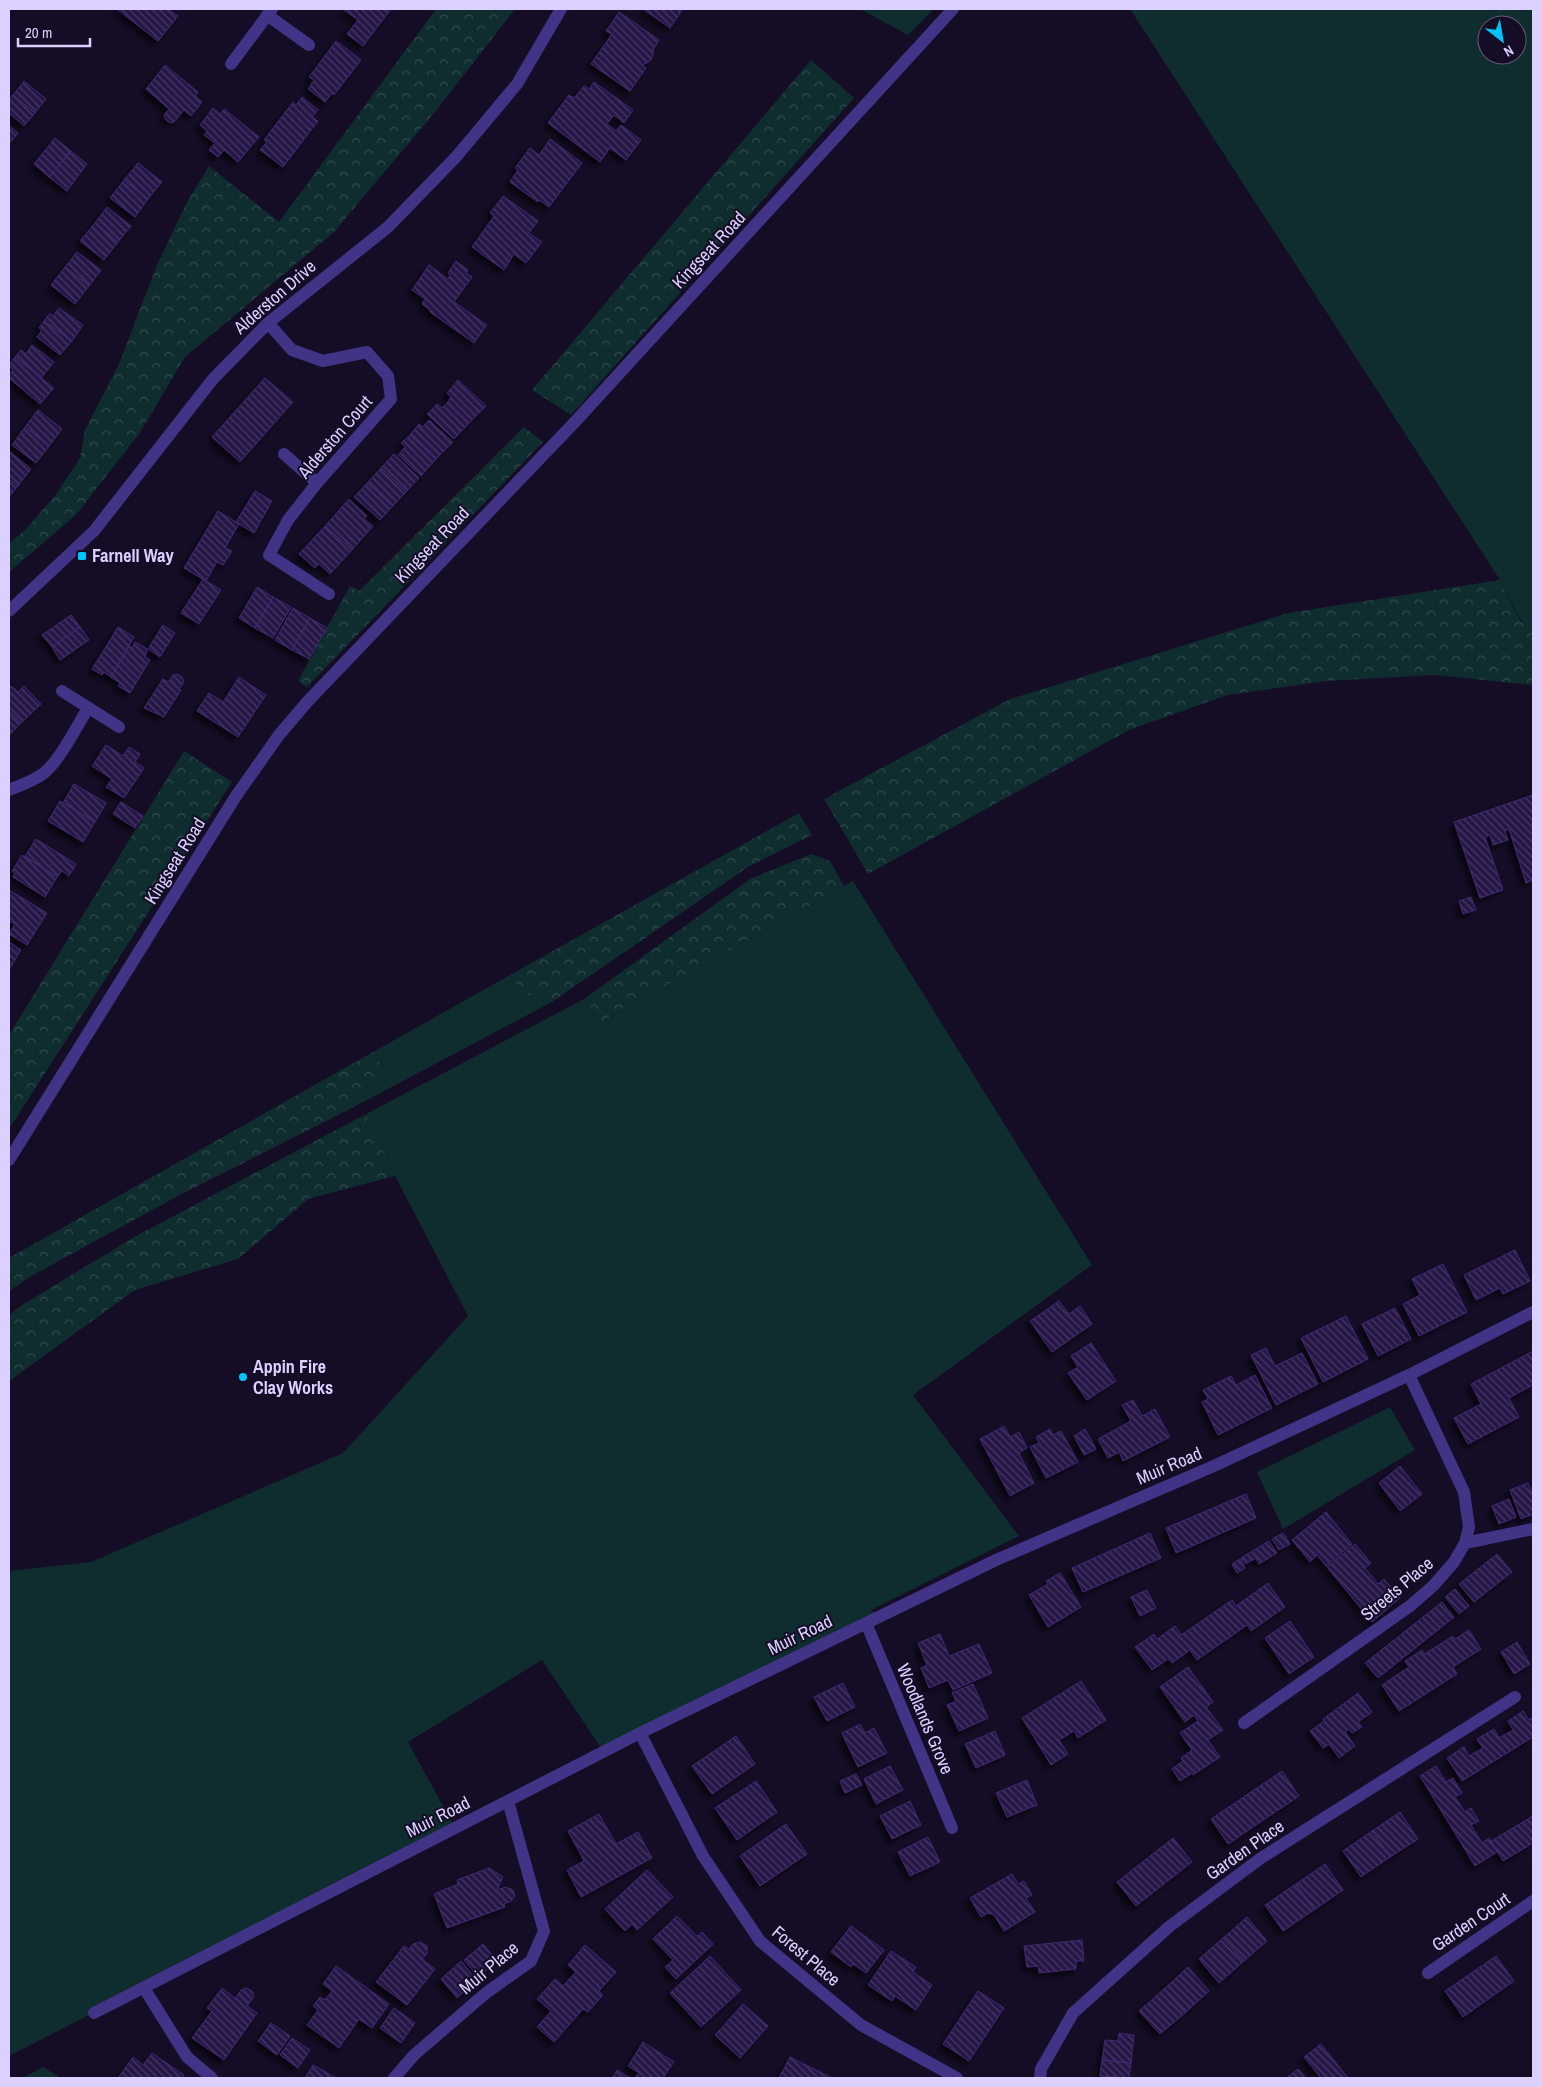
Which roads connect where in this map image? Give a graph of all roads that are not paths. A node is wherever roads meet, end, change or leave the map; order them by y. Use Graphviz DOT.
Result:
graph roads {
  1 [pos="561,9"];
  2 [pos="952,9"];
  3 [pos="269,12"];
  4 [pos="310,45"];
  5 [pos="231,64"];
  6 [pos="268,323"];
  7 [pos="284,454"];
  8 [pos="317,482"];
  9 [pos="329,594"];
  10 [pos="9,611"];
  11 [pos="62,691"];
  12 [pos="88,708"];
  13 [pos="119,727"];
  14 [pos="9,790"];
  15 [pos="9,1160"];
  16 [pos="1533,1312"];
  17 [pos="1409,1375"];
  18 [pos="1533,1529"];
  19 [pos="1465,1542"];
  20 [pos="866,1623"];
  21 [pos="1514,1697"];
  22 [pos="1244,1723"];
  23 [pos="640,1733"];
  24 [pos="508,1801"];
  25 [pos="952,1828"];
  26 [pos="1533,1900"];
  27 [pos="1428,1973"];
  28 [pos="144,1988"];
  29 [pos="94,2014"];
  30 [pos="212,2078"];
  31 [pos="394,2078"];
  32 [pos="957,2078"];
  33 [pos="1040,2078"];
  1 -- 6 [label="street, Alderston Drive"];
  2 -- 15 [label="street, Kingseat Road"];
  3 -- 4 [label="street"];
  3 -- 5 [label="street"];
  6 -- 8 [label="street, Alderston Court"];
  6 -- 10 [label="street, Alderston Drive"];
  7 -- 8 [label="street"];
  8 -- 9 [label="street, Alderston Court"];
  11 -- 12 [label="street"];
  12 -- 13 [label="street"];
  12 -- 14 [label="street"];
  16 -- 17 [label="street, Muir Road"];
  17 -- 19 [label="street, Streets Place"];
  17 -- 20 [label="street, Muir Road"];
  18 -- 19 [label="street"];
  19 -- 22 [label="street, Streets Place"];
  20 -- 23 [label="street, Muir Road"];
  20 -- 25 [label="street, Woodlands Grove"];
  21 -- 33 [label="street, Garden Place"];
  23 -- 24 [label="street, Muir Road"];
  23 -- 32 [label="street, Forest Place"];
  24 -- 28 [label="street, Muir Road"];
  24 -- 31 [label="street, Muir Place"];
  26 -- 27 [label="street, Garden Court"];
  28 -- 29 [label="street, Muir Road"];
  28 -- 30 [label="street"];
}
